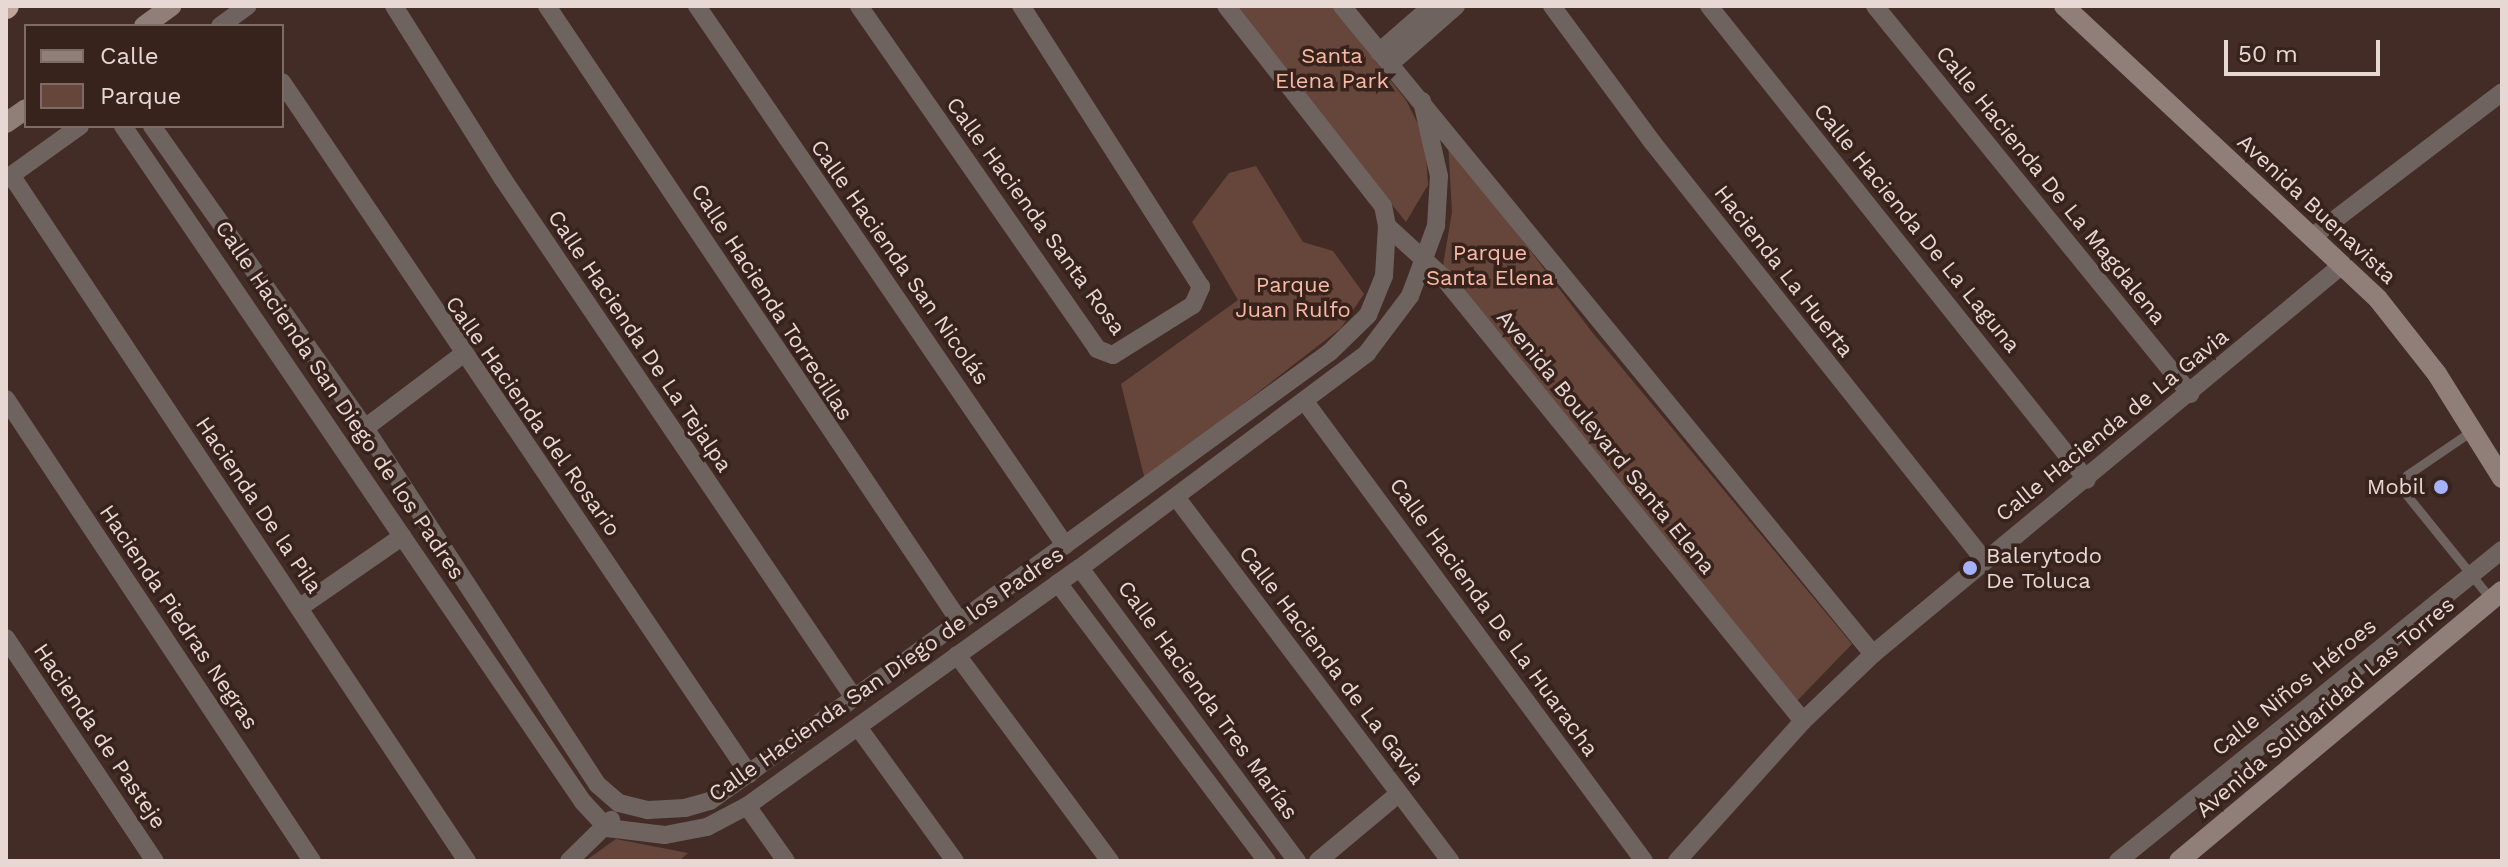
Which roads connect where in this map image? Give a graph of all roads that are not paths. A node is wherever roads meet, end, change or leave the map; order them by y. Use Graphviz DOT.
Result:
graph roads {
  1 [pos="172,6"];
  2 [pos="394,6"];
  3 [pos="547,6"];
  4 [pos="697,6"];
  5 [pos="859,6"];
  6 [pos="1021,6"];
  7 [pos="1226,6"];
  8 [pos="1342,6"];
  9 [pos="1432,6"];
  10 [pos="1456,6"];
  11 [pos="1552,6"];
  12 [pos="1709,6"];
  13 [pos="1875,6"];
  14 [pos="2070,8"];
  15 [pos="244,15"];
  16 [pos="147,24"];
  17 [pos="224,24"];
  18 [pos="1384,58"];
  19 [pos="284,85"];
  20 [pos="2502,92"];
  21 [pos="1422,101"];
  22 [pos="24,110"];
  23 [pos="6,123"];
  24 [pos="77,128"];
  25 [pos="124,128"];
  26 [pos="153,128"];
  27 [pos="9,177"];
  28 [pos="1387,226"];
  29 [pos="2312,237"];
  30 [pos="1425,258"];
  31 [pos="2342,265"];
  32 [pos="277,304"];
  33 [pos="258,318"];
  34 [pos="462,355"];
  35 [pos="2190,394"];
  36 [pos="6,399"];
  37 [pos="1306,403"];
  38 [pos="365,428"];
  39 [pos="2473,430"];
  40 [pos="1212,438"];
  41 [pos="1229,458"];
  42 [pos="2502,478"];
  43 [pos="2087,480"];
  44 [pos="1176,497"];
  45 [pos="403,536"];
  46 [pos="1065,545"];
  47 [pos="2502,550"];
  48 [pos="1984,560"];
  49 [pos="1080,568"];
  50 [pos="2472,573"];
  51 [pos="1058,583"];
  52 [pos="2496,595"];
  53 [pos="481,607"];
  54 [pos="299,608"];
  55 [pos="960,622"];
  56 [pos="461,624"];
  57 [pos="6,638"];
  58 [pos="1873,654"];
  59 [pos="957,655"];
  60 [pos="889,673"];
  61 [pos="904,692"];
  62 [pos="854,698"];
  63 [pos="1803,721"];
  64 [pos="858,727"];
  65 [pos="1231,772"];
  66 [pos="749,774"];
  67 [pos="1211,788"];
  68 [pos="1398,794"];
  69 [pos="619,803"];
  70 [pos="747,806"];
  71 [pos="607,828"];
  72 [pos="1643,860"];
  73 [pos="155,861"];
  74 [pos="312,861"];
  75 [pos="467,861"];
  76 [pos="569,861"];
  77 [pos="786,861"];
  78 [pos="955,861"];
  79 [pos="1110,861"];
  80 [pos="1267,861"];
  81 [pos="1297,861"];
  82 [pos="1318,861"];
  83 [pos="1450,861"];
  84 [pos="1677,861"];
  85 [pos="2118,861"];
  86 [pos="2179,861"];
  1 -- 16 [label="main road"];
  2 -- 62 [label="street, Calle Hacienda De La Tejalpa"];
  3 -- 55 [label="street, Calle Hacienda Torrecillas"];
  4 -- 46 [label="street, Calle Hacienda San Nicolás"];
  5 -- 6 [label="street, Calle Hacienda Santa Rosa"];
  7 -- 28 [label="street, Avenida Boulevard Santa Elena"];
  8 -- 18 [label="street"];
  9 -- 18 [label="street"];
  10 -- 18 [label="street"];
  11 -- 48 [label="street, Hacienda La Huerta"];
  12 -- 43 [label="street, Calle Hacienda De La Laguna"];
  13 -- 35 [label="street, Calle Hacienda De La Magdalena"];
  14 -- 29 [label="main road, Avenida Buenavista"];
  15 -- 17 [label="street"];
  18 -- 21 [label="street"];
  19 -- 34 [label="street, Calle Hacienda del Rosario"];
  20 -- 29 [label="street"];
  21 -- 30 [label="street, Calle Hacienda San Diego de los Padres"];
  21 -- 58 [label="street"];
  22 -- 23 [label="main road"];
  24 -- 27 [label="street"];
  25 -- 33 [label="street, Calle Hacienda San Diego de los Padres"];
  26 -- 32 [label="street, Calle Hacienda San Diego de los Padres"];
  27 -- 54 [label="street, Hacienda De la Pila"];
  28 -- 30 [label="street, Avenida Boulevard Santa Elena"];
  28 -- 40 [label="street, Calle Hacienda San Diego de los Padres"];
  29 -- 31 [label="main road, Avenida Buenavista"];
  30 -- 37 [label="street, Calle Hacienda San Diego de los Padres"];
  30 -- 63 [label="street, Avenida Boulevard Santa Elena"];
  31 -- 35 [label="street, Calle Hacienda de La Gavia"];
  31 -- 39 [label="main road, Avenida Buenavista"];
  32 -- 33 [label="street"];
  32 -- 38 [label="street, Calle Hacienda San Diego de los Padres"];
  33 -- 45 [label="street, Calle Hacienda San Diego de los Padres"];
  34 -- 38 [label="street"];
  34 -- 66 [label="street, Calle Hacienda del Rosario"];
  35 -- 43 [label="street, Calle Hacienda de La Gavia"];
  36 -- 74 [label="street, Hacienda Piedras Negras"];
  37 -- 41 [label="street, Calle Hacienda San Diego de los Padres"];
  37 -- 72 [label="street, Calle Hacienda De La Huaracha"];
  38 -- 53 [label="street, Calle Hacienda San Diego de los Padres"];
  39 -- 42 [label="main road, Avenida Buenavista"];
  39 -- 50 [label="lane"];
  40 -- 41 [label="street"];
  40 -- 46 [label="street, Calle Hacienda San Diego de los Padres"];
  41 -- 44 [label="street, Calle Hacienda San Diego de los Padres"];
  43 -- 48 [label="street, Calle Hacienda de La Gavia"];
  44 -- 49 [label="street, Calle Hacienda San Diego de los Padres"];
  44 -- 68 [label="street, Calle Hacienda de La Gavia"];
  45 -- 54 [label="street"];
  45 -- 56 [label="street, Calle Hacienda San Diego de los Padres"];
  46 -- 55 [label="street, Calle Hacienda San Diego de los Padres"];
  47 -- 50 [label="street, Calle Niños Héroes"];
  48 -- 58 [label="street, Calle Hacienda de La Gavia"];
  49 -- 51 [label="street, Calle Hacienda San Diego de los Padres"];
  49 -- 65 [label="street, Calle Hacienda Tres Marías"];
  50 -- 52 [label="lane"];
  50 -- 85 [label="street, Calle Niños Héroes"];
  51 -- 59 [label="street, Calle Hacienda San Diego de los Padres"];
  51 -- 67 [label="street"];
  52 -- 86 [label="main road, Avenida Solidaridad Las Torres"];
  53 -- 56 [label="street"];
  53 -- 69 [label="street, Calle Hacienda San Diego de los Padres"];
  54 -- 75 [label="street, Hacienda De la Pila"];
  55 -- 60 [label="street, Calle Hacienda San Diego de los Padres"];
  56 -- 71 [label="street, Calle Hacienda San Diego de los Padres"];
  57 -- 73 [label="street, Hacienda de Pasteje"];
  58 -- 63 [label="street, Calle Hacienda de La Gavia"];
  59 -- 61 [label="street, Calle Hacienda San Diego de los Padres"];
  59 -- 79 [label="street"];
  60 -- 61 [label="street"];
  60 -- 62 [label="street, Calle Hacienda San Diego de los Padres"];
  61 -- 64 [label="street, Calle Hacienda San Diego de los Padres"];
  62 -- 66 [label="street, Calle Hacienda San Diego de los Padres"];
  63 -- 84 [label="street, Calle Hacienda de La Gavia"];
  64 -- 70 [label="street, Calle Hacienda San Diego de los Padres"];
  64 -- 78 [label="street"];
  65 -- 67 [label="street"];
  65 -- 81 [label="street, Calle Hacienda Tres Marías"];
  66 -- 69 [label="street, Calle Hacienda San Diego de los Padres"];
  67 -- 80 [label="street"];
  68 -- 82 [label="street"];
  68 -- 83 [label="street, Calle Hacienda de La Gavia"];
  69 -- 71 [label="street"];
  70 -- 71 [label="street, Calle Hacienda San Diego de los Padres"];
  70 -- 77 [label="street"];
  71 -- 76 [label="street"];
}
